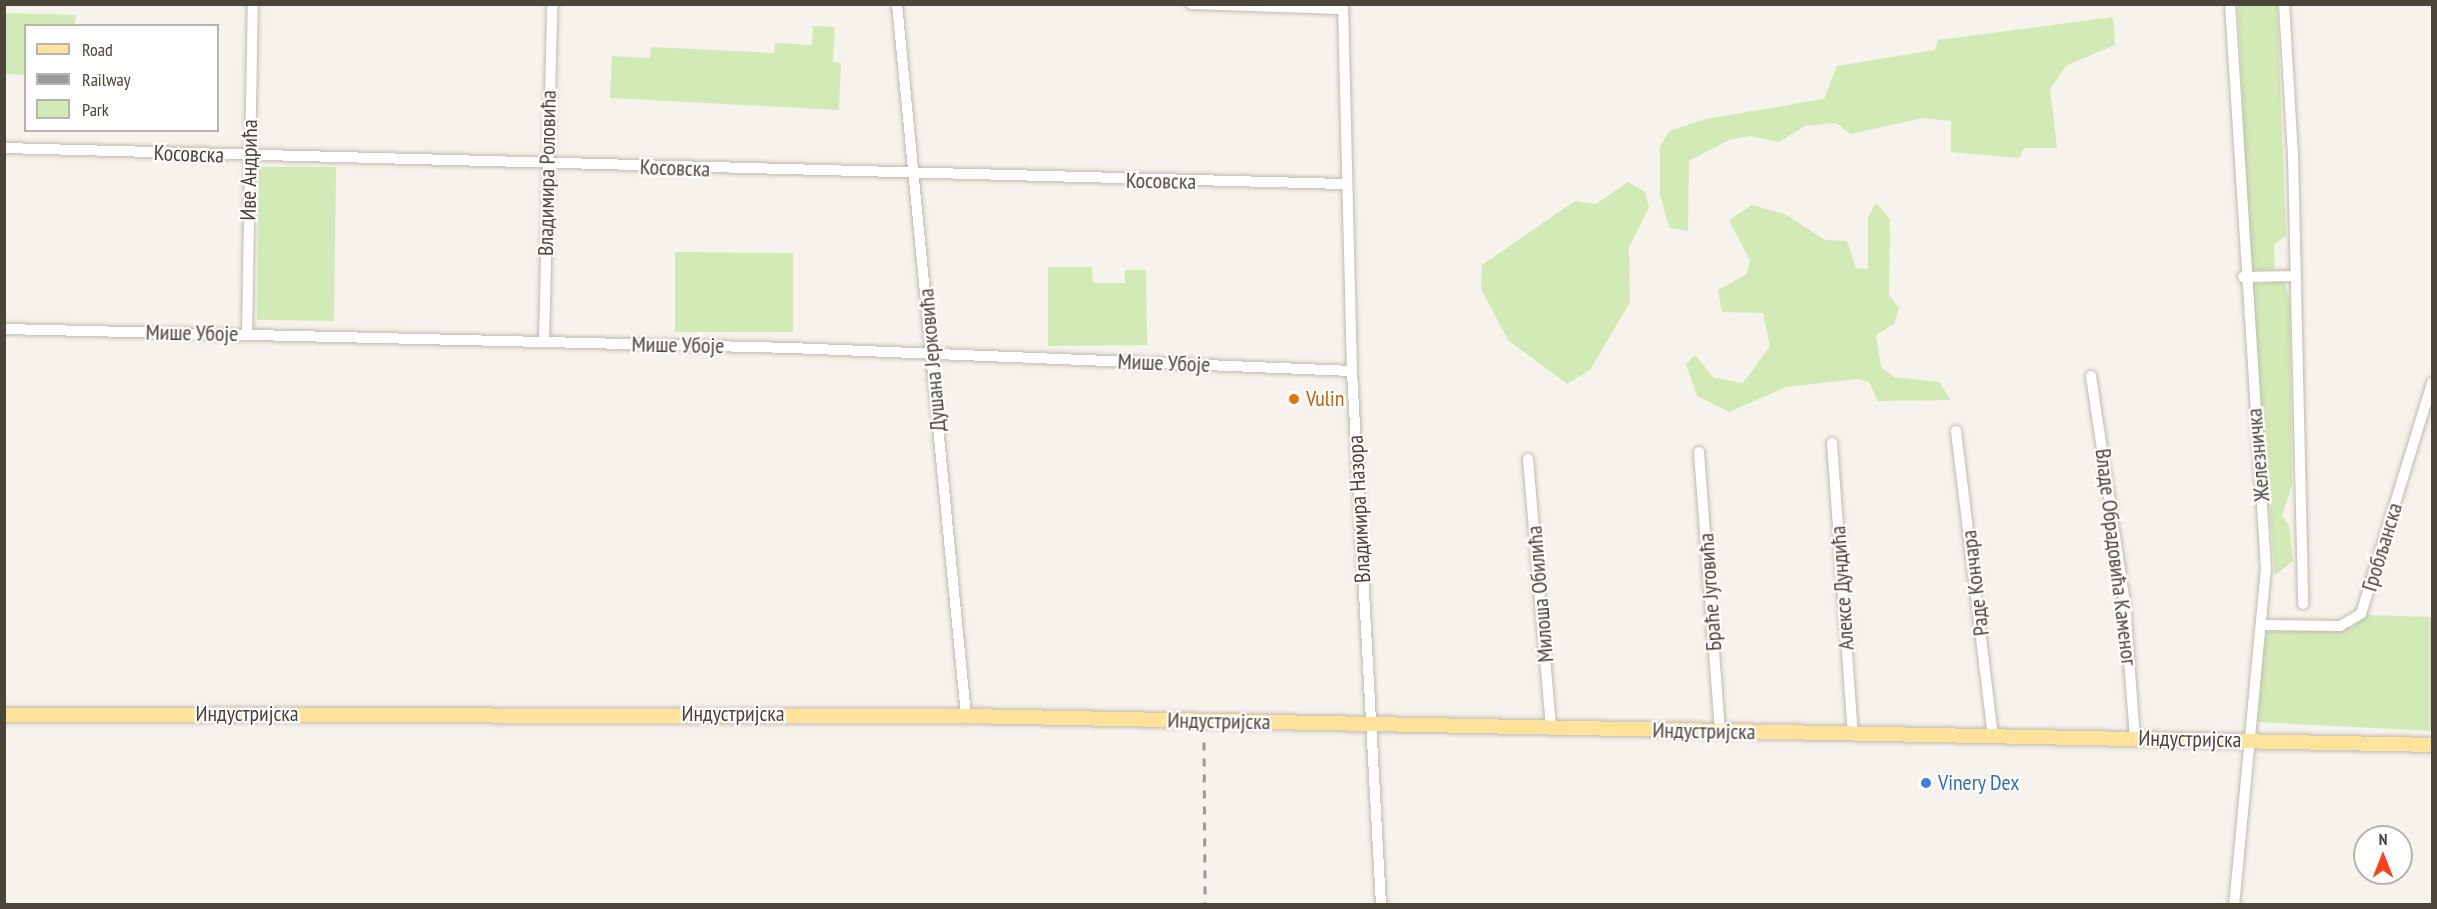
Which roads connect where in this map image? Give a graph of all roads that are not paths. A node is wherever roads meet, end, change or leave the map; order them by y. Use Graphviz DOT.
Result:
graph roads {
  1 [pos="253,4"];
  2 [pos="552,4"];
  3 [pos="897,4"];
  4 [pos="1191,4"];
  5 [pos="2230,4"];
  6 [pos="2284,4"];
  7 [pos="1343,7"];
  8 [pos="4,148"];
  9 [pos="249,155"];
  10 [pos="546,164"];
  11 [pos="915,175"];
  12 [pos="1346,184"];
  13 [pos="2295,276"];
  14 [pos="2244,277"];
  15 [pos="4,329"];
  16 [pos="247,335"];
  17 [pos="544,342"];
  18 [pos="931,353"];
  19 [pos="1352,371"];
  20 [pos="2091,376"];
  21 [pos="2433,383"];
  22 [pos="1956,431"];
  23 [pos="1832,443"];
  24 [pos="1699,452"];
  25 [pos="1528,459"];
  26 [pos="2303,604"];
  27 [pos="2264,626"];
  28 [pos="4,715"];
  29 [pos="966,716"];
  30 [pos="1371,724"];
  31 [pos="1551,728"];
  32 [pos="1720,731"];
  33 [pos="1853,733"];
  34 [pos="1993,735"];
  35 [pos="2135,738"];
  36 [pos="2253,740"];
  37 [pos="2433,745"];
  38 [pos="1381,904"];
  39 [pos="2234,904"];
  1 -- 9 [label="street, Иве Андрића"];
  2 -- 10 [label="street, Владимира Роловића"];
  3 -- 11 [label="street, Душана Јерковића"];
  4 -- 7 [label="street"];
  5 -- 14 [label="street, Железничка"];
  6 -- 13 [label="street, Железничка"];
  7 -- 12 [label="street, Владимира Назора"];
  8 -- 9 [label="street, Косовска"];
  9 -- 10 [label="street, Косовска"];
  9 -- 16 [label="street, Иве Андрића"];
  10 -- 11 [label="street, Косовска"];
  10 -- 17 [label="street, Владимира Роловића"];
  11 -- 12 [label="street, Косовска"];
  11 -- 18 [label="street, Душана Јерковића"];
  12 -- 19 [label="street, Владимира Назора"];
  13 -- 14 [label="street"];
  13 -- 26 [label="street, Железничка"];
  14 -- 27 [label="street, Железничка"];
  15 -- 16 [label="street, Мише Убоје"];
  16 -- 17 [label="street, Мише Убоје"];
  17 -- 18 [label="street, Мише Убоје"];
  18 -- 19 [label="street, Мише Убоје"];
  18 -- 29 [label="street, Душана Јерковића"];
  19 -- 30 [label="street, Владимира Назора"];
  20 -- 35 [label="street, Владе Обрадовића Каменог"];
  21 -- 27 [label="street, Гробљанска"];
  22 -- 34 [label="street, Раде Кончара"];
  23 -- 33 [label="street, Алексе Дундића"];
  24 -- 32 [label="street, Браће Југовића"];
  25 -- 31 [label="street, Милоша Обилића"];
  27 -- 36 [label="street, Железничка"];
  28 -- 29 [label="main road, Индустријска"];
  29 -- 30 [label="main road, Индустријска"];
  30 -- 31 [label="main road, Индустријска"];
  30 -- 38 [label="street, Владимира Назора"];
  31 -- 32 [label="main road, Индустријска"];
  32 -- 33 [label="main road, Индустријска"];
  33 -- 34 [label="main road, Индустријска"];
  34 -- 35 [label="main road, Индустријска"];
  35 -- 36 [label="main road, Индустријска"];
  36 -- 37 [label="main road, Индустријска"];
  36 -- 39 [label="street, Железничка"];
}
